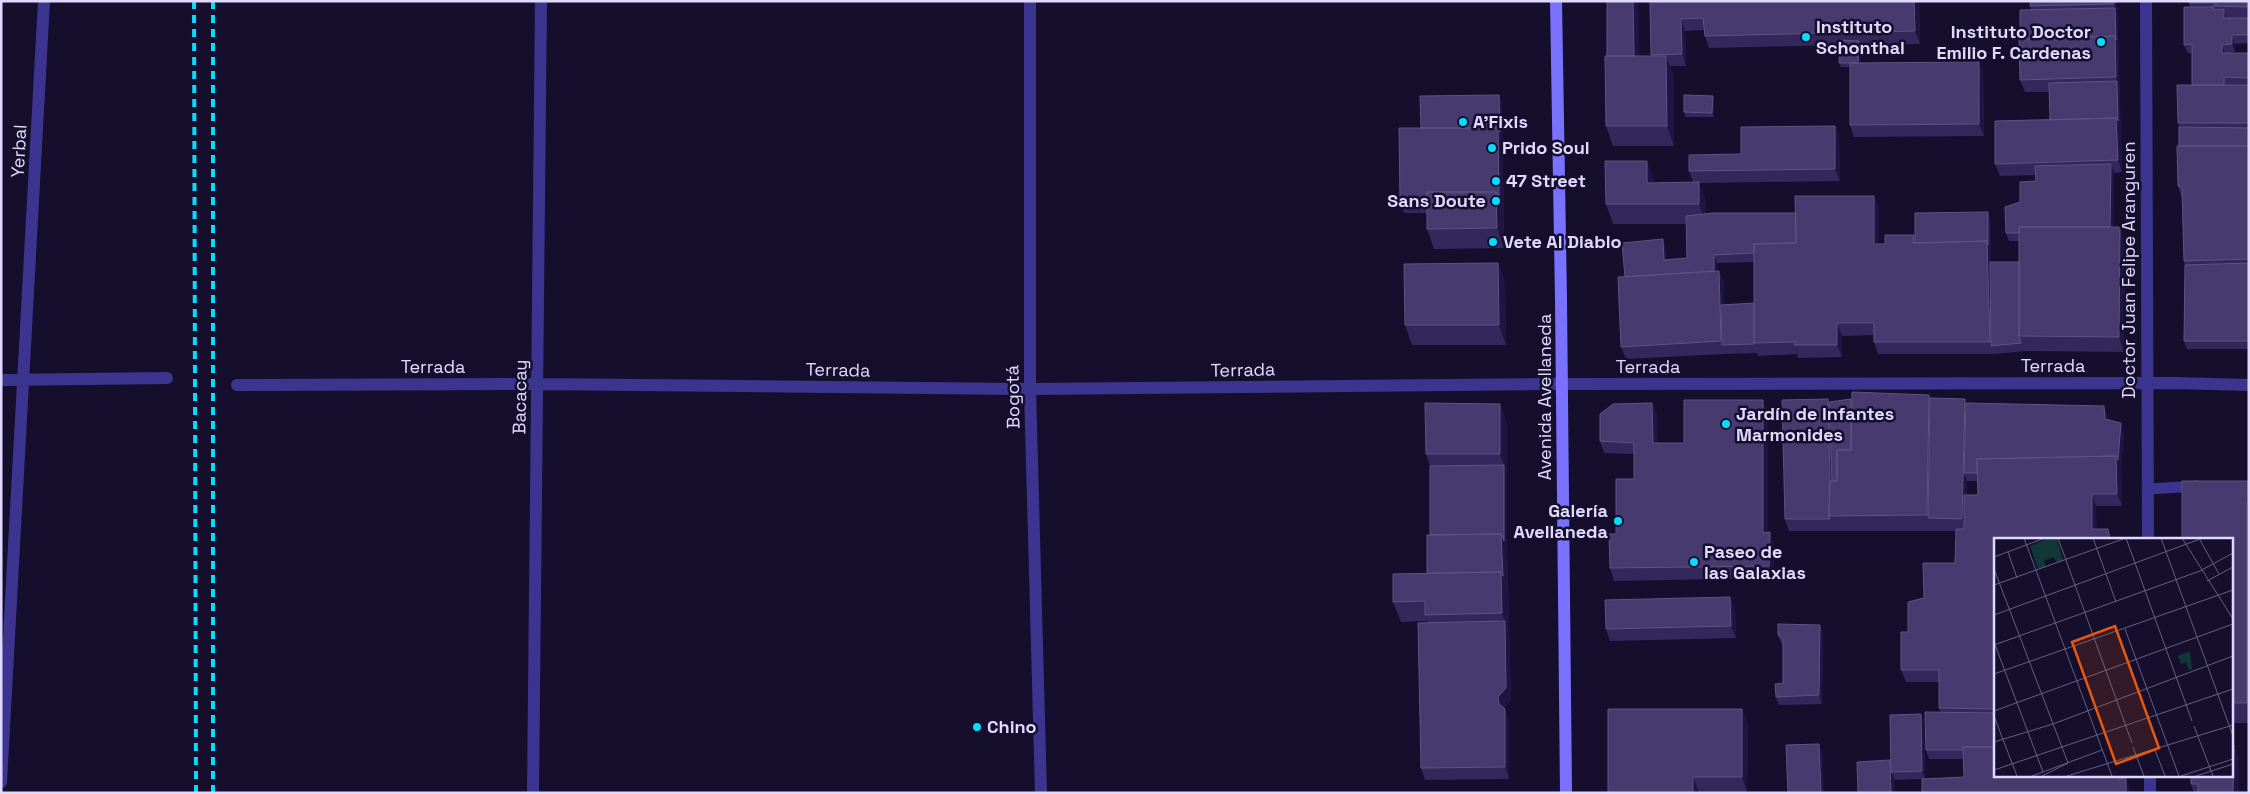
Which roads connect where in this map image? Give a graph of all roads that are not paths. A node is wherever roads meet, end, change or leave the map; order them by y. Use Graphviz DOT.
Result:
graph roads {
  1 [pos="44,1"];
  2 [pos="541,1"];
  3 [pos="1030,1"];
  4 [pos="1556,1"];
  5 [pos="2146,1"];
  6 [pos="167,378"];
  7 [pos="1,380"];
  8 [pos="24,380"];
  9 [pos="538,384"];
  10 [pos="1562,384"];
  11 [pos="2146,384"];
  12 [pos="237,385"];
  13 [pos="2249,385"];
  14 [pos="1030,389"];
  15 [pos="2212,485"];
  16 [pos="2148,489"];
  17 [pos="2148,538"];
  18 [pos="3,721"];
  19 [pos="2150,776"];
  20 [pos="1,782"];
  21 [pos="533,793"];
  22 [pos="1041,793"];
  23 [pos="1566,793"];
  24 [pos="2150,793"];
  1 -- 8 [label="street, Yerbal"];
  2 -- 9 [label="street, Bacacay"];
  3 -- 14 [label="street, Bogotá"];
  4 -- 10 [label="main road, Avenida Avellaneda"];
  5 -- 11 [label="street, Doctor Juan Felipe Aranguren"];
  6 -- 8 [label="street"];
  7 -- 8 [label="street"];
  8 -- 18 [label="street, Yerbal"];
  9 -- 12 [label="street, Terrada"];
  9 -- 14 [label="street, Terrada"];
  9 -- 21 [label="street, Bacacay"];
  10 -- 11 [label="street, Terrada"];
  10 -- 14 [label="street, Terrada"];
  10 -- 23 [label="main road, Avenida Avellaneda"];
  11 -- 13 [label="street, Terrada"];
  11 -- 16 [label="street, Doctor Juan Felipe Aranguren"];
  14 -- 22 [label="street, Bogotá"];
  15 -- 16 [label="lane"];
  16 -- 17 [label="street, Doctor Juan Felipe Aranguren"];
  18 -- 20 [label="street, Yerbal"];
  19 -- 24 [label="street"];
}
